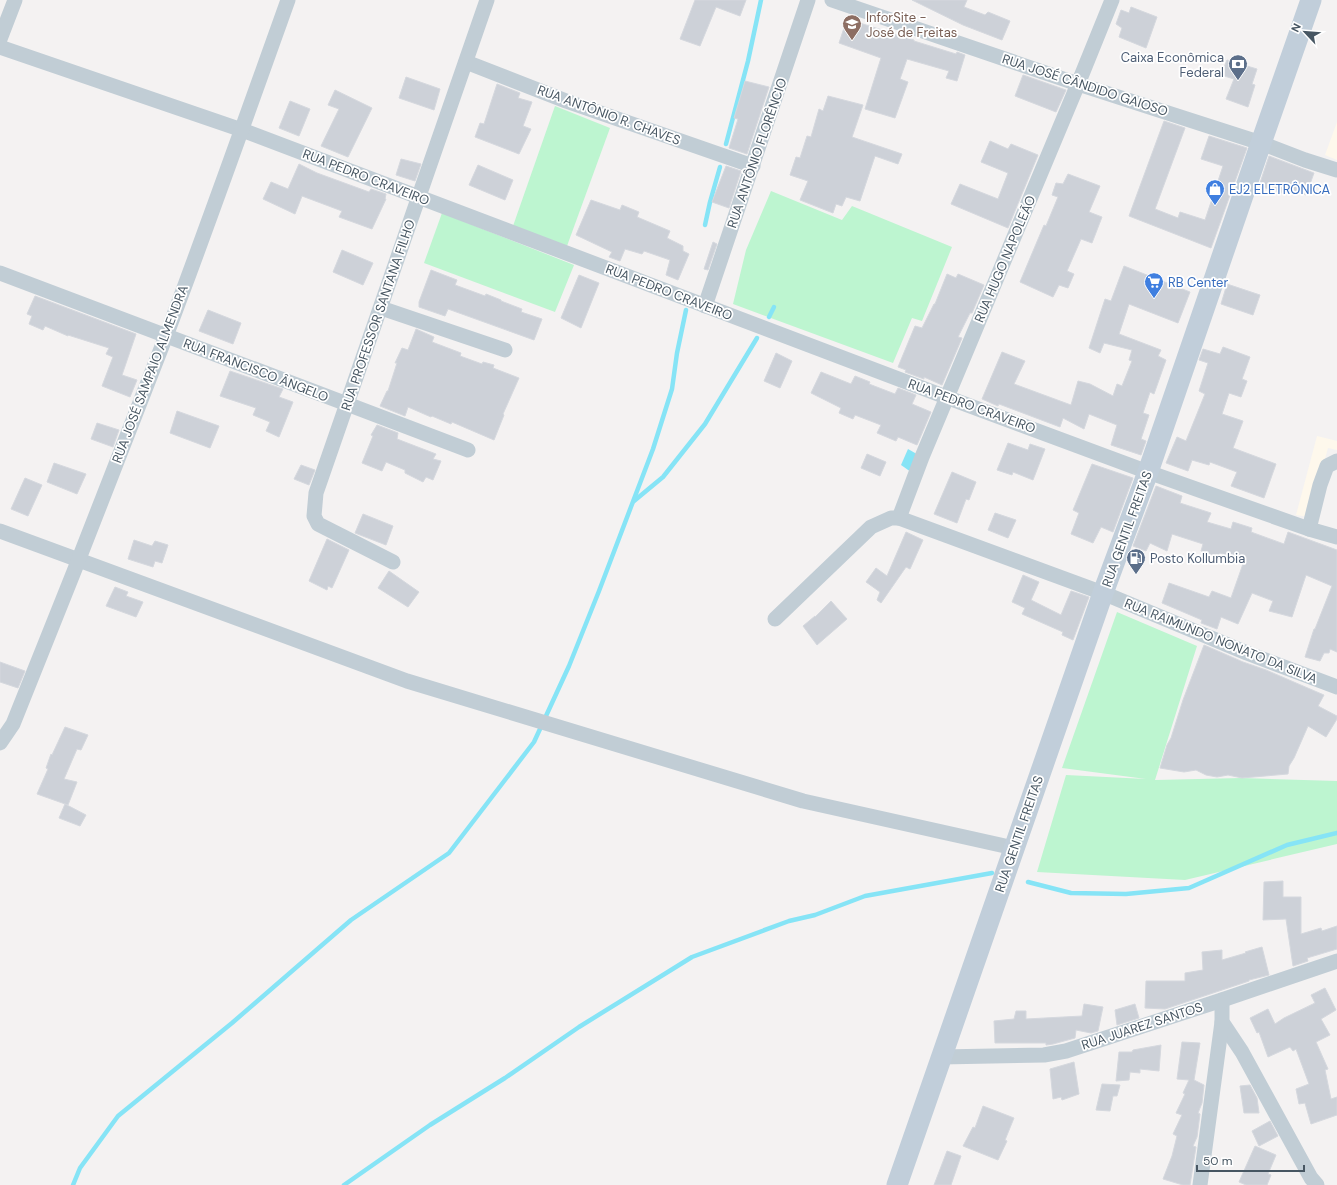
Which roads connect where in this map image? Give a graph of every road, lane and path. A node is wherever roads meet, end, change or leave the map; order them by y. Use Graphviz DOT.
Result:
graph roads {
  1 [pos="15,0"];
  2 [pos="288,0"];
  3 [pos="486,0"];
  4 [pos="808,0"];
  5 [pos="832,0"];
  6 [pos="1112,0"];
  7 [pos="1311,0"];
  8 [pos="0,39"];
  9 [pos="0,47"];
  10 [pos="466,62"];
  11 [pos="1078,84"];
  12 [pos="242,130"];
  13 [pos="1261,143"];
  14 [pos="753,166"];
  15 [pos="1337,170"];
  16 [pos="419,197"];
  17 [pos="0,273"];
  18 [pos="705,306"];
  19 [pos="381,308"];
  20 [pos="166,336"];
  21 [pos="505,350"];
  22 [pos="946,397"];
  23 [pos="347,404"];
  24 [pos="468,450"];
  25 [pos="1337,461"];
  26 [pos="1148,472"];
  27 [pos="899,518"];
  28 [pos="1309,530"];
  29 [pos="0,531"];
  30 [pos="1337,537"];
  31 [pos="79,560"];
  32 [pos="393,562"];
  33 [pos="1103,593"];
  34 [pos="775,619"];
  35 [pos="1337,686"];
  36 [pos="0,743"];
  37 [pos="1014,848"];
  38 [pos="1337,961"];
  39 [pos="1222,1000"];
  40 [pos="1222,1022"];
  41 [pos="941,1057"];
  42 [pos="897,1185"];
  43 [pos="1200,1185"];
  44 [pos="1317,1185"];
  1 -- 8 [label="street"];
  2 -- 12 [label="street, RUA JOSÉ SAMPAIO ALMENDRA"];
  3 -- 10 [label="street, RUA PROFESSOR SANTANA FILHO"];
  4 -- 14 [label="street, RUA ANTÔNIO FLORÊNCIO"];
  5 -- 11 [label="street, RUA JOSÉ CÂNDIDO GAIOSO"];
  6 -- 11 [label="street, RUA HUGO NAPOLEÃO"];
  7 -- 13 [label="main road, RUA GENTIL FREITAS"];
  9 -- 12 [label="street, RUA PEDRO CRAVEIRO"];
  10 -- 14 [label="street, RUA ANTÔNIO R. CHAVES"];
  10 -- 16 [label="street, RUA PROFESSOR SANTANA FILHO"];
  11 -- 13 [label="street, RUA JOSÉ CÂNDIDO GAIOSO"];
  11 -- 22 [label="street, RUA HUGO NAPOLEÃO"];
  12 -- 16 [label="street, RUA PEDRO CRAVEIRO"];
  12 -- 20 [label="street, RUA JOSÉ SAMPAIO ALMENDRA"];
  13 -- 15 [label="street, RUA JOSÉ CÂNDIDO GAIOSO"];
  13 -- 26 [label="main road, RUA GENTIL FREITAS"];
  14 -- 18 [label="street, RUA ANTÔNIO FLORÊNCIO"];
  16 -- 18 [label="street, RUA PEDRO CRAVEIRO"];
  16 -- 19 [label="street, RUA PROFESSOR SANTANA FILHO"];
  17 -- 20 [label="street, RUA FRANCISCO ÂNGELO"];
  18 -- 22 [label="street, RUA PEDRO CRAVEIRO"];
  19 -- 21 [label="street"];
  19 -- 23 [label="street, RUA PROFESSOR SANTANA FILHO"];
  20 -- 23 [label="street, RUA FRANCISCO ÂNGELO"];
  20 -- 31 [label="street, RUA JOSÉ SAMPAIO ALMENDRA"];
  22 -- 26 [label="street, RUA PEDRO CRAVEIRO"];
  22 -- 27 [label="street, RUA HUGO NAPOLEÃO"];
  23 -- 24 [label="street, RUA FRANCISCO ÂNGELO"];
  23 -- 32 [label="street, RUA PROFESSOR SANTANA FILHO"];
  25 -- 28 [label="street"];
  26 -- 28 [label="street, RUA PEDRO CRAVEIRO"];
  26 -- 33 [label="main road, RUA GENTIL FREITAS"];
  27 -- 33 [label="street, RUA RAIMUNDO NONATO DA SILVA"];
  27 -- 34 [label="street"];
  28 -- 30 [label="street, RUA PEDRO CRAVEIRO"];
  29 -- 31 [label="street"];
  31 -- 36 [label="street, RUA JOSÉ SAMPAIO ALMENDRA"];
  31 -- 37 [label="street"];
  33 -- 35 [label="street, RUA RAIMUNDO NONATO DA SILVA"];
  33 -- 37 [label="main road, RUA GENTIL FREITAS"];
  37 -- 41 [label="main road, RUA GENTIL FREITAS"];
  38 -- 39 [label="street, RUA JUAREZ SANTOS"];
  39 -- 40 [label="street"];
  39 -- 41 [label="street, RUA JUAREZ SANTOS"];
  40 -- 43 [label="street"];
  40 -- 44 [label="street"];
  41 -- 42 [label="main road, RUA GENTIL FREITAS"];
}
